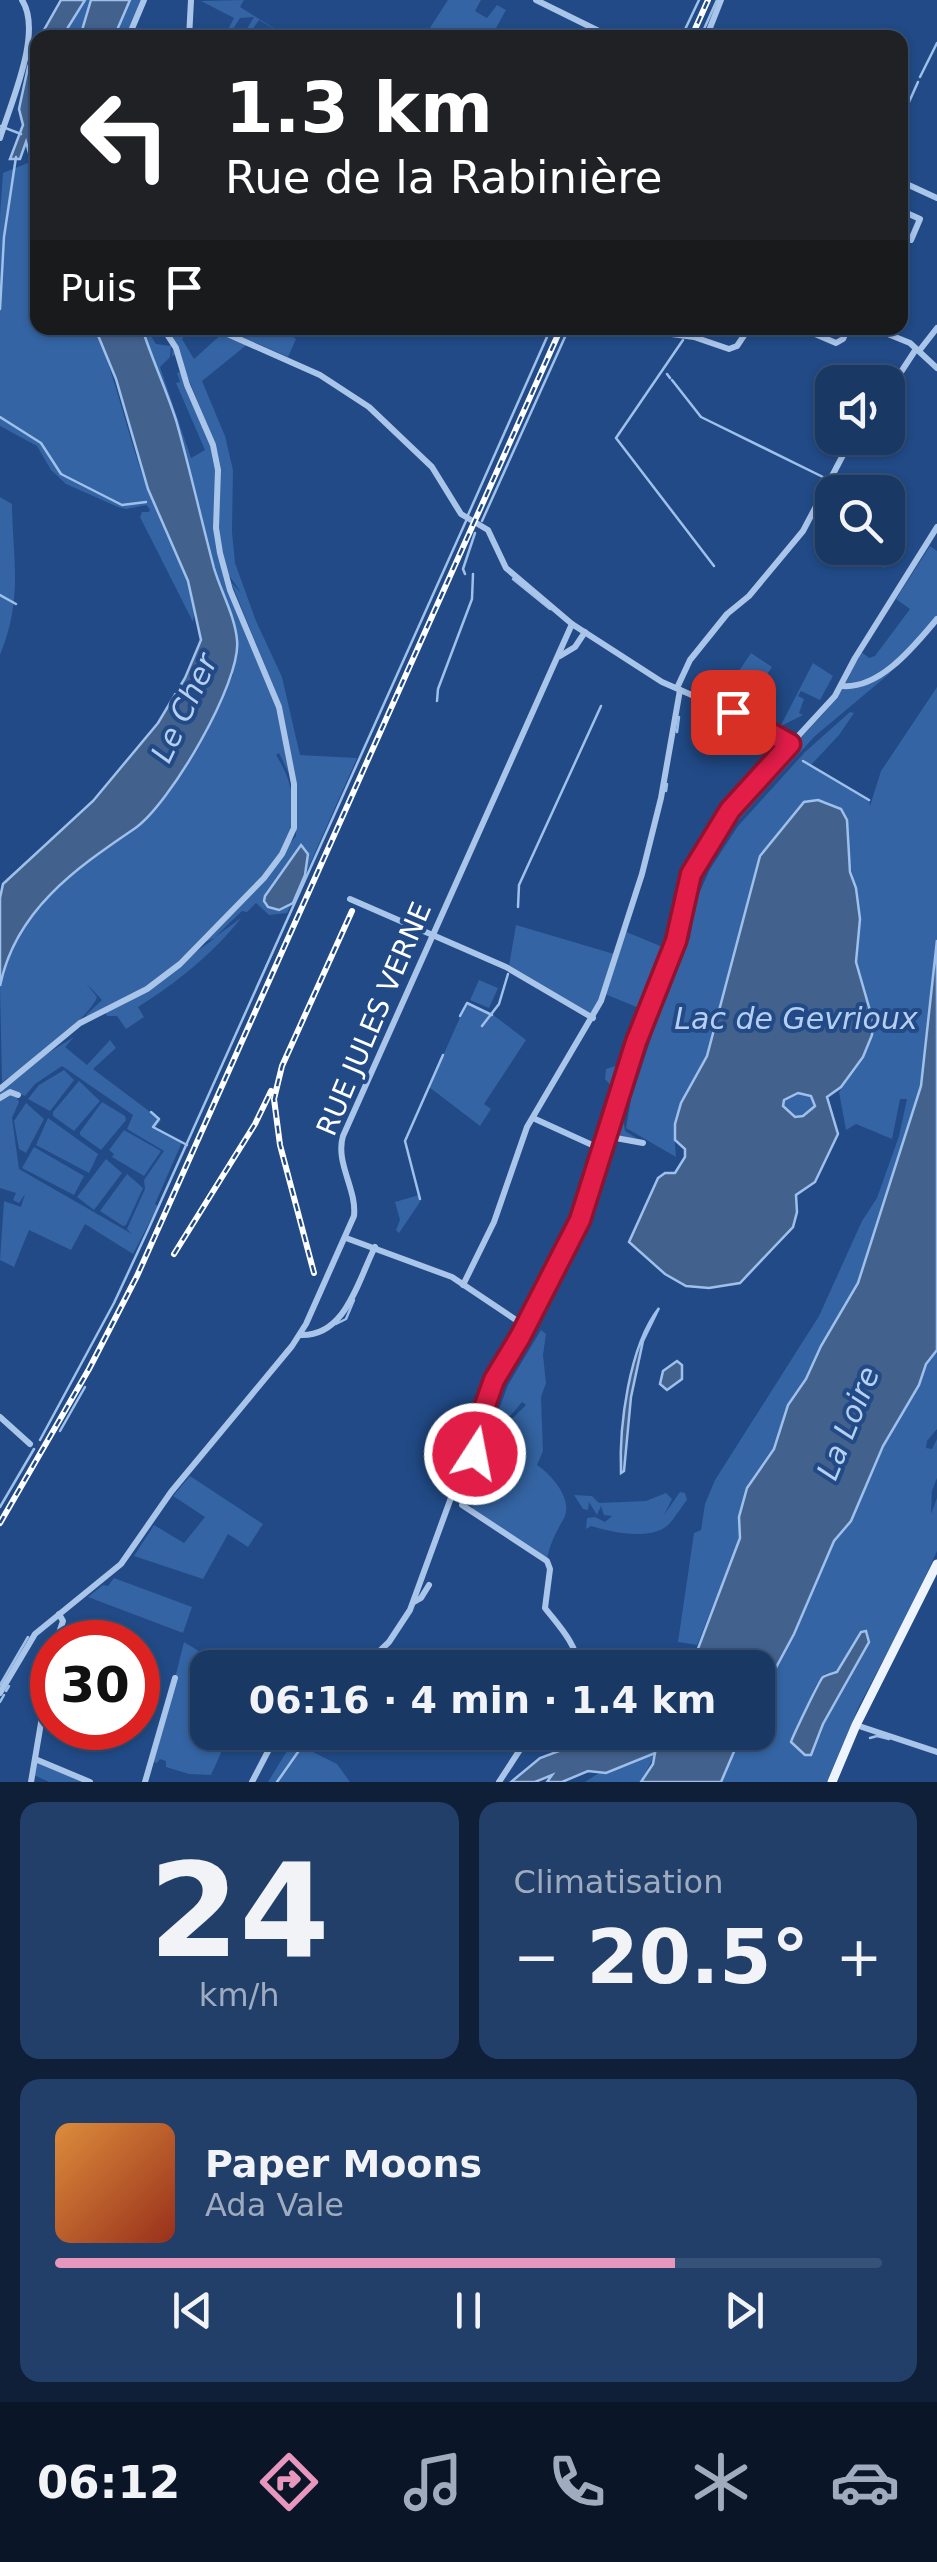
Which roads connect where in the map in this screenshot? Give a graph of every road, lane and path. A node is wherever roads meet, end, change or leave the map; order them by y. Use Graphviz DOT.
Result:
graph roads {
  1 [pos="22,0"];
  2 [pos="144,0"];
  3 [pos="191,0"];
  4 [pos="536,0"];
  5 [pos="722,0"];
  6 [pos="31,30"];
  7 [pos="131,30"];
  8 [pos="189,30"];
  9 [pos="597,30"];
  10 [pos="709,30"];
  11 [pos="30,33"];
  12 [pos="0,138"];
  13 [pos="908,185"];
  14 [pos="937,198"];
  15 [pos="908,213"];
  16 [pos="911,240"];
  17 [pos="937,328"];
  18 [pos="169,335"];
  19 [pos="235,335"];
  20 [pos="694,335"];
  21 [pos="743,335"];
  22 [pos="817,335"];
  23 [pos="845,335"];
  24 [pos="891,335"];
  25 [pos="917,350"];
  26 [pos="905,367"];
  27 [pos="937,368"];
  28 [pos="843,455"];
  29 [pos="937,528"];
  30 [pos="937,619"];
  31 [pos="572,624"];
  32 [pos="585,632"];
  33 [pos="555,661"];
  34 [pos="841,686"];
  35 [pos="678,689"];
  36 [pos="790,744"];
  37 [pos="350,899"];
  38 [pos="433,934"];
  39 [pos="594,1018"];
  40 [pos="0,1090"];
  41 [pos="18,1095"];
  42 [pos="0,1098"];
  43 [pos="532,1118"];
  44 [pos="605,1136"];
  45 [pos="643,1143"];
  46 [pos="600,1150"];
  47 [pos="346,1238"];
  48 [pos="375,1247"];
  49 [pos="463,1284"];
  50 [pos="525,1326"];
  51 [pos="300,1335"];
  52 [pos="0,1417"];
  53 [pos="472,1442"];
  54 [pos="30,1444"];
  55 [pos="937,1564"];
  56 [pos="429,1585"];
  57 [pos="414,1602"];
  58 [pos="59,1614"];
  59 [pos="62,1620"];
  60 [pos="383,1650"];
  61 [pos="574,1650"];
  62 [pos="174,1678"];
  63 [pos="0,1693"];
  64 [pos="856,1725"];
  65 [pos="36,1750"];
  66 [pos="269,1750"];
  67 [pos="520,1750"];
  68 [pos="937,1752"];
  69 [pos="34,1759"];
  70 [pos="31,1782"];
  71 [pos="90,1782"];
  72 [pos="146,1782"];
  73 [pos="252,1782"];
  74 [pos="499,1782"];
  75 [pos="832,1782"];
  1 -- 6 [label="street"];
  2 -- 7 [label="street"];
  3 -- 8 [label="street"];
  4 -- 9 [label="street"];
  5 -- 10 [label="street"];
  11 -- 12 [label="street"];
  13 -- 14 [label="street"];
  15 -- 16 [label="street"];
  17 -- 25 [label="street"];
  18 -- 40 [label="street"];
  19 -- 31 [label="street"];
  20 -- 21 [label="street"];
  22 -- 23 [label="street"];
  24 -- 25 [label="street"];
  25 -- 26 [label="street"];
  25 -- 27 [label="street"];
  28 -- 35 [label="street"];
  29 -- 34 [label="street"];
  30 -- 34 [label="street"];
  31 -- 32 [label="street"];
  31 -- 33 [label="street, RUE JULES VERNE"];
  32 -- 33 [label="street, RUE JULES VERNE"];
  32 -- 35 [label="street"];
  33 -- 38 [label="street, RUE JULES VERNE"];
  34 -- 36 [label="street"];
  35 -- 36 [label="street"];
  35 -- 39 [label="street"];
  36 -- 44 [label="street"];
  37 -- 38 [label="street"];
  38 -- 39 [label="street"];
  38 -- 47 [label="street, RUE JULES VERNE"];
  39 -- 43 [label="street"];
  41 -- 42 [label="street"];
  43 -- 46 [label="street"];
  43 -- 49 [label="street"];
  44 -- 45 [label="street"];
  44 -- 46 [label="street"];
  46 -- 50 [label="street"];
  47 -- 48 [label="street"];
  47 -- 51 [label="street, RUE JULES VERNE"];
  48 -- 49 [label="street"];
  48 -- 51 [label="street"];
  49 -- 50 [label="street"];
  50 -- 53 [label="street"];
  51 -- 58 [label="street, RUE JULES VERNE"];
  52 -- 54 [label="street"];
  53 -- 57 [label="street"];
  53 -- 61 [label="street"];
  55 -- 64 [label="main road"];
  56 -- 57 [label="street"];
  57 -- 60 [label="street"];
  58 -- 59 [label="street"];
  58 -- 63 [label="street, RUE JULES VERNE"];
  62 -- 72 [label="street"];
  64 -- 68 [label="street"];
  64 -- 75 [label="main road"];
  65 -- 69 [label="street"];
  66 -- 73 [label="street"];
  67 -- 74 [label="street"];
  69 -- 70 [label="street"];
  69 -- 71 [label="street"];
}
